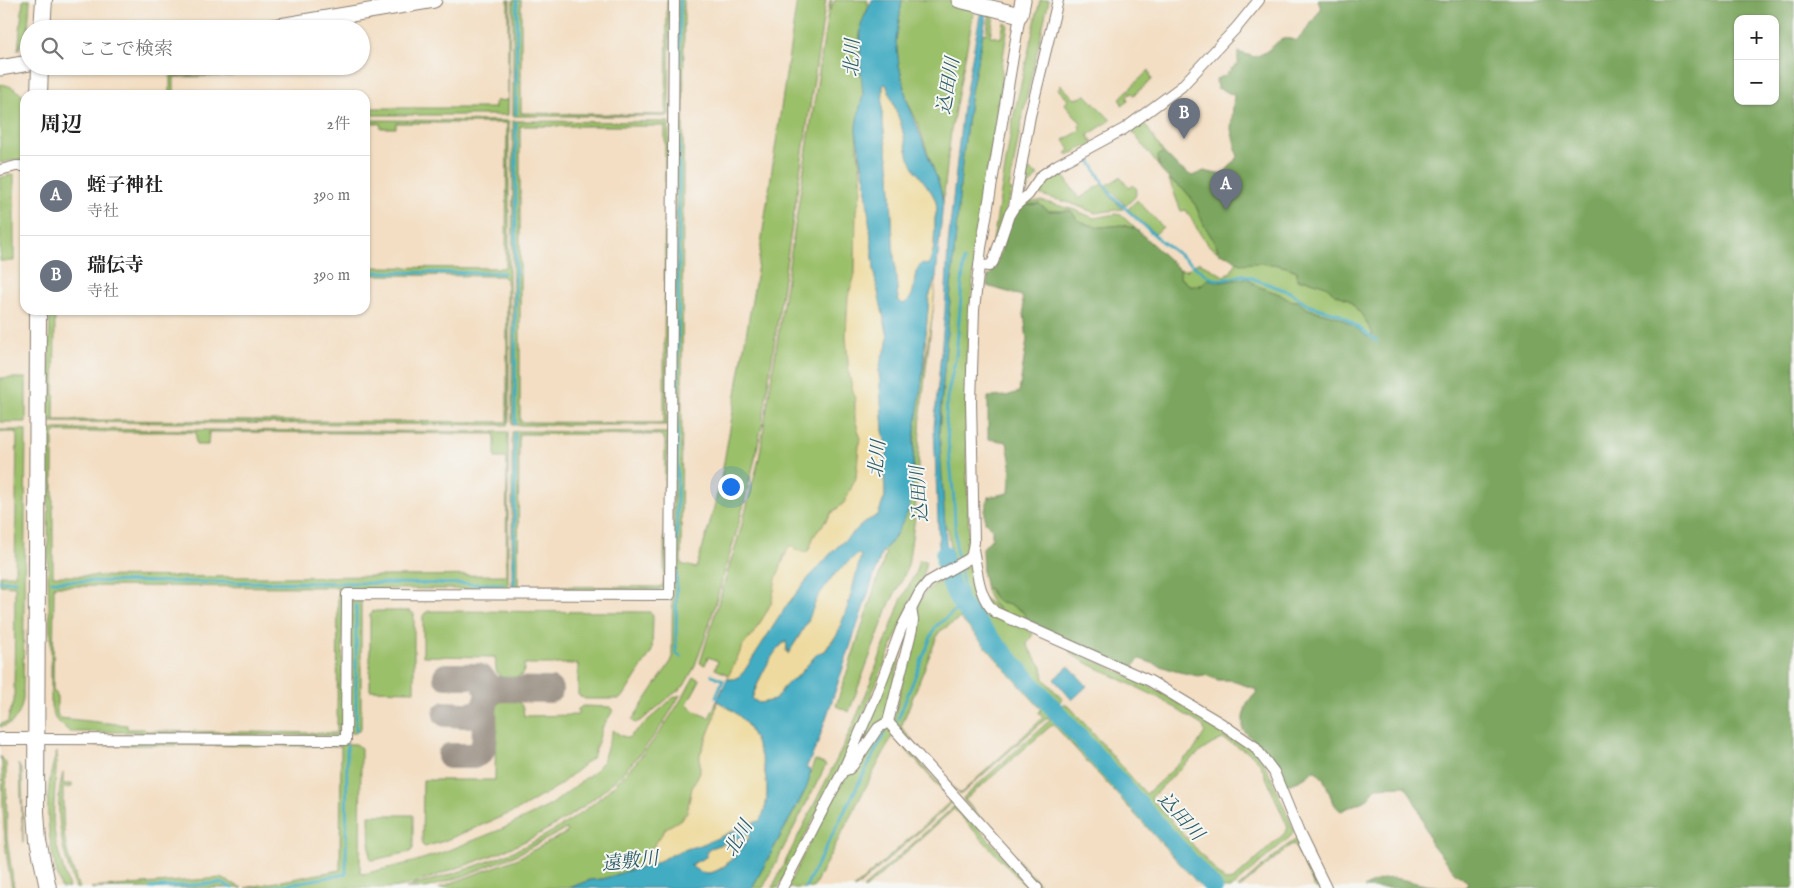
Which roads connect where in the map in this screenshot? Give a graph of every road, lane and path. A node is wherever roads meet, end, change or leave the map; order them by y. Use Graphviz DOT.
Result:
graph roads {
  1 [pos="44,0"];
  2 [pos="434,0"];
  3 [pos="674,0"];
  4 [pos="959,0"];
  5 [pos="1023,0"];
  6 [pos="1058,0"];
  7 [pos="1259,0"];
  8 [pos="1014,14"];
  9 [pos="43,20"];
  10 [pos="315,20"];
  11 [pos="20,65"];
  12 [pos="0,68"];
  13 [pos="40,75"];
  14 [pos="39,90"];
  15 [pos="20,166"];
  16 [pos="0,170"];
  17 [pos="1014,207"];
  18 [pos="979,265"];
  19 [pos="38,315"];
  20 [pos="973,549"];
  21 [pos="911,608"];
  22 [pos="888,722"];
  23 [pos="0,739"];
  24 [pos="36,739"];
  25 [pos="843,770"];
  26 [pos="48,888"];
  27 [pos="782,888"];
  28 [pos="1037,888"];
  29 [pos="1326,888"];
  1 -- 9 [label="main road"];
  2 -- 10 [label="main road"];
  3 -- 24 [label="street"];
  4 -- 8 [label="main road"];
  5 -- 8 [label="main road"];
  6 -- 17 [label="street"];
  7 -- 17 [label="street"];
  8 -- 18 [label="street"];
  11 -- 12 [label="main road"];
  13 -- 14 [label="main road"];
  15 -- 16 [label="street"];
  17 -- 18 [label="street"];
  18 -- 20 [label="street"];
  19 -- 24 [label="main road"];
  20 -- 21 [label="street"];
  20 -- 29 [label="street"];
  21 -- 22 [label="street"];
  21 -- 25 [label="street"];
  22 -- 25 [label="street"];
  22 -- 28 [label="street"];
  23 -- 24 [label="street"];
  24 -- 26 [label="main road"];
  25 -- 27 [label="street"];
}
